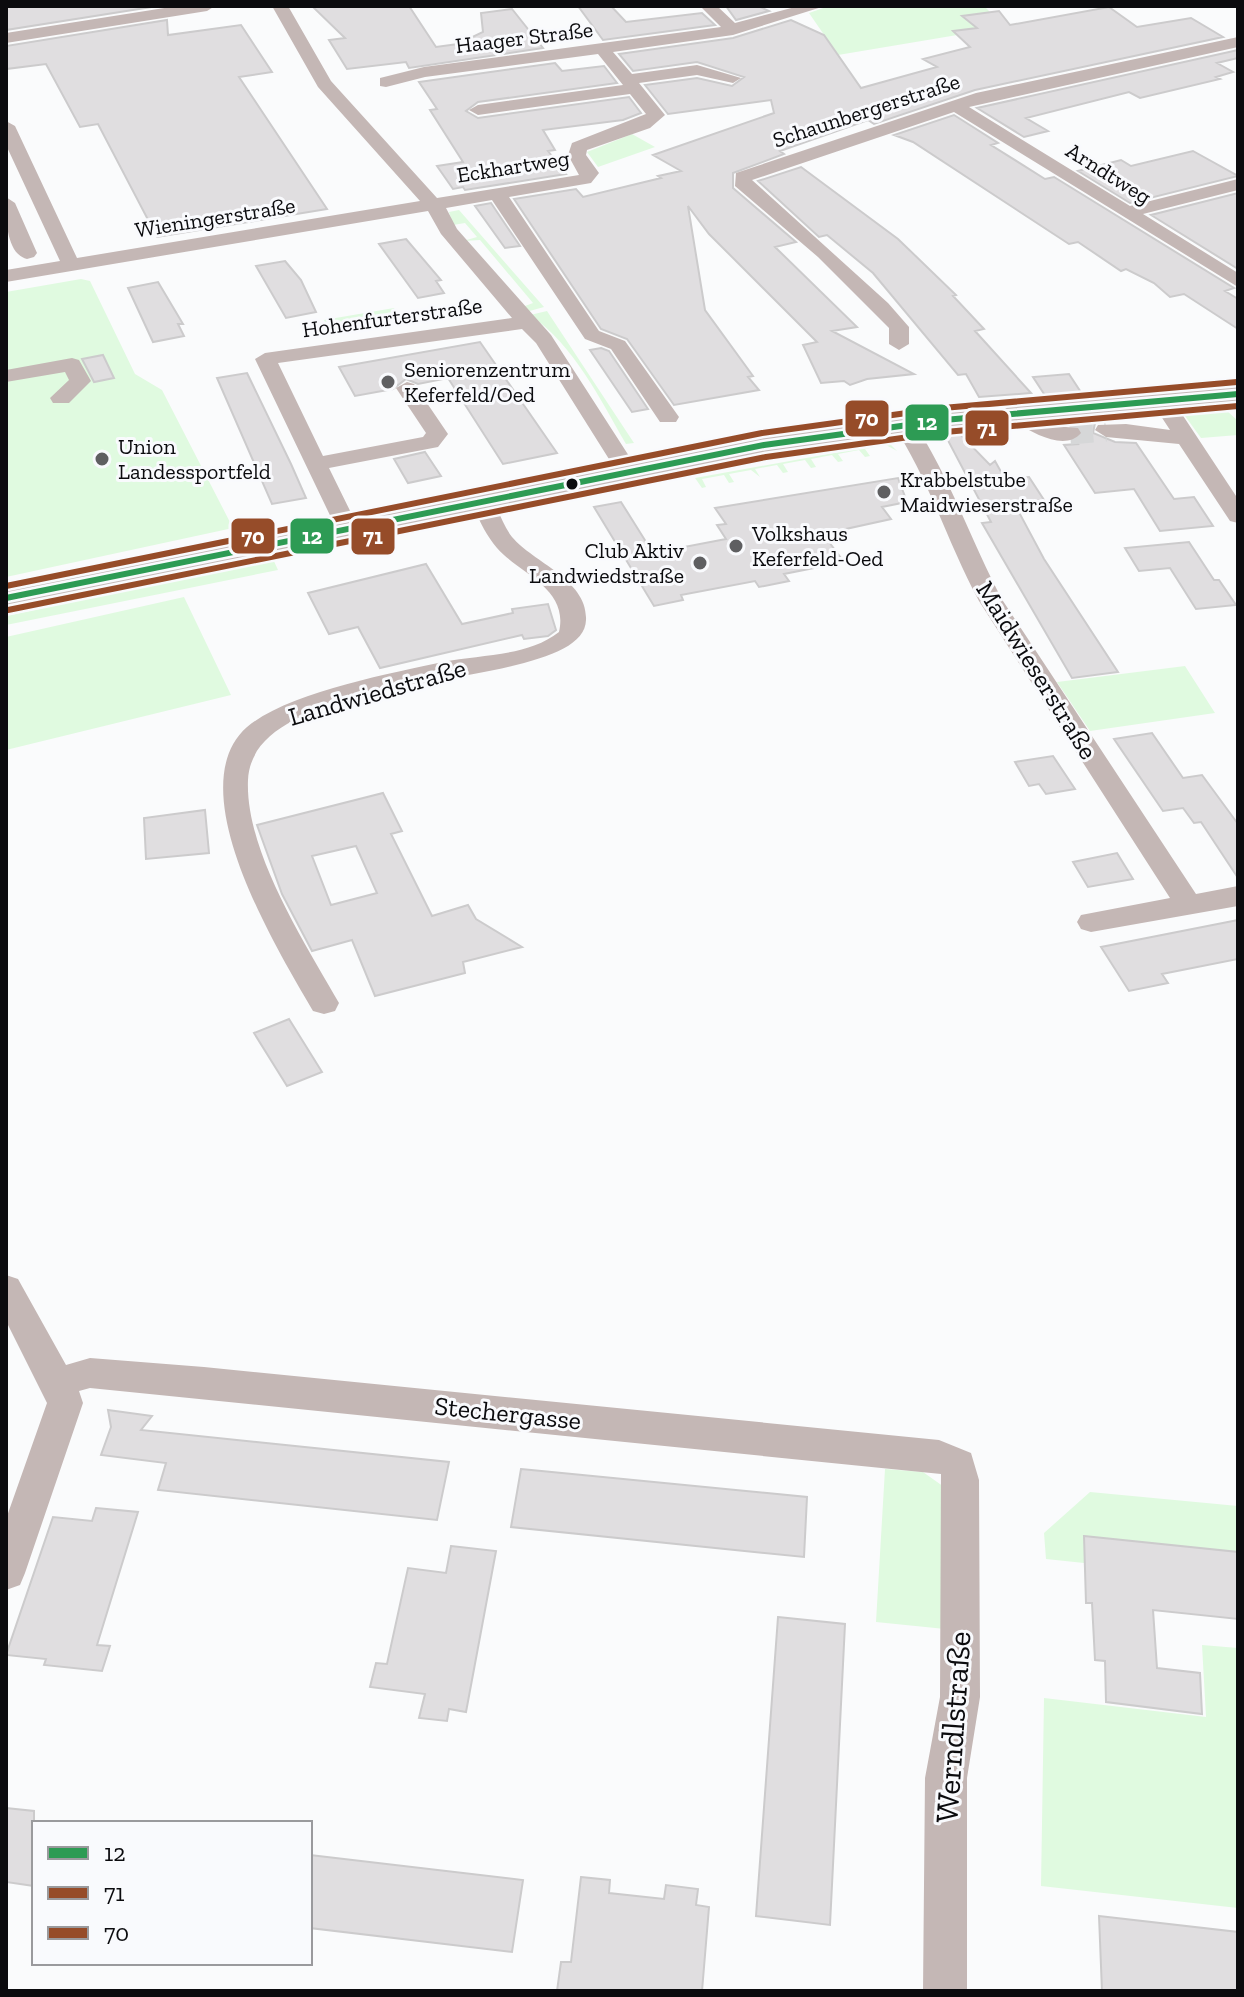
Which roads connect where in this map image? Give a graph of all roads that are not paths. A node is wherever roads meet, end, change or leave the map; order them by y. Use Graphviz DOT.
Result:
graph roads {
  1 [pos="207,6"];
  2 [pos="280,6"];
  3 [pos="708,6"];
  4 [pos="809,7"];
  5 [pos="733,30"];
  6 [pos="6,38"];
  7 [pos="1238,42"];
  8 [pos="603,50"];
  9 [pos="733,78"];
  10 [pos="386,82"];
  11 [pos="627,85"];
  12 [pos="954,105"];
  13 [pos="478,110"];
  14 [pos="6,126"];
  15 [pos="1238,184"];
  16 [pos="497,193"];
  17 [pos="6,203"];
  18 [pos="432,204"];
  19 [pos="1128,212"];
  20 [pos="27,253"];
  21 [pos="71,265"];
  22 [pos="6,276"];
  23 [pos="1238,281"];
  24 [pos="526,322"];
  25 [pos="899,344"];
  26 [pos="6,376"];
  27 [pos="407,388"];
  28 [pos="1238,394"];
  29 [pos="61,398"];
  30 [pos="1162,401"];
  31 [pos="1015,413"];
  32 [pos="668,417"];
  33 [pos="904,425"];
  34 [pos="1106,430"];
  35 [pos="1070,433"];
  36 [pos="1186,437"];
  37 [pos="316,464"];
  38 [pos="627,470"];
  39 [pos="481,499"];
  40 [pos="1238,516"];
  41 [pos="346,527"];
  42 [pos="6,598"];
  43 [pos="1238,896"];
  44 [pos="1189,905"];
  45 [pos="1091,922"];
  46 [pos="324,1003"];
  47 [pos="6,1289"];
  48 [pos="58,1382"];
  49 [pos="958,1464"];
  50 [pos="6,1573"];
  51 [pos="945,1991"];
  1 -- 6 [label="street"];
  2 -- 18 [label="street"];
  3 -- 5 [label="street"];
  4 -- 5 [label="street, Haager Straße"];
  5 -- 8 [label="street, Haager Straße"];
  7 -- 12 [label="street, Schaunbergerstraße"];
  8 -- 10 [label="street, Haager Straße"];
  8 -- 11 [label="street, Eckhartweg"];
  9 -- 11 [label="street"];
  11 -- 13 [label="street"];
  11 -- 16 [label="street, Eckhartweg"];
  12 -- 19 [label="street, Arndtweg"];
  12 -- 25 [label="street, Schaunbergerstraße"];
  14 -- 21 [label="street"];
  15 -- 19 [label="street"];
  16 -- 18 [label="street, Eckhartweg"];
  16 -- 32 [label="street"];
  17 -- 20 [label="street"];
  18 -- 21 [label="street, Wieningerstraße"];
  18 -- 24 [label="street"];
  19 -- 23 [label="street, Arndtweg"];
  21 -- 22 [label="street, Wieningerstraße"];
  24 -- 37 [label="street, Hohenfurterstraße"];
  24 -- 38 [label="street"];
  26 -- 29 [label="street"];
  27 -- 37 [label="street"];
  28 -- 30 [label="main road"];
  30 -- 31 [label="main road"];
  30 -- 36 [label="street"];
  31 -- 33 [label="main road"];
  31 -- 35 [label="street"];
  33 -- 38 [label="main road"];
  33 -- 44 [label="street, Maidwieserstraße"];
  34 -- 36 [label="street"];
  36 -- 40 [label="street"];
  37 -- 41 [label="street"];
  38 -- 39 [label="main road"];
  39 -- 41 [label="main road"];
  39 -- 46 [label="street, Landwiedstraße"];
  41 -- 42 [label="main road"];
  43 -- 44 [label="street"];
  44 -- 45 [label="street"];
  47 -- 48 [label="street"];
  48 -- 49 [label="street, Stechergasse"];
  48 -- 50 [label="street"];
  49 -- 51 [label="street, Werndlstraße"];
}
